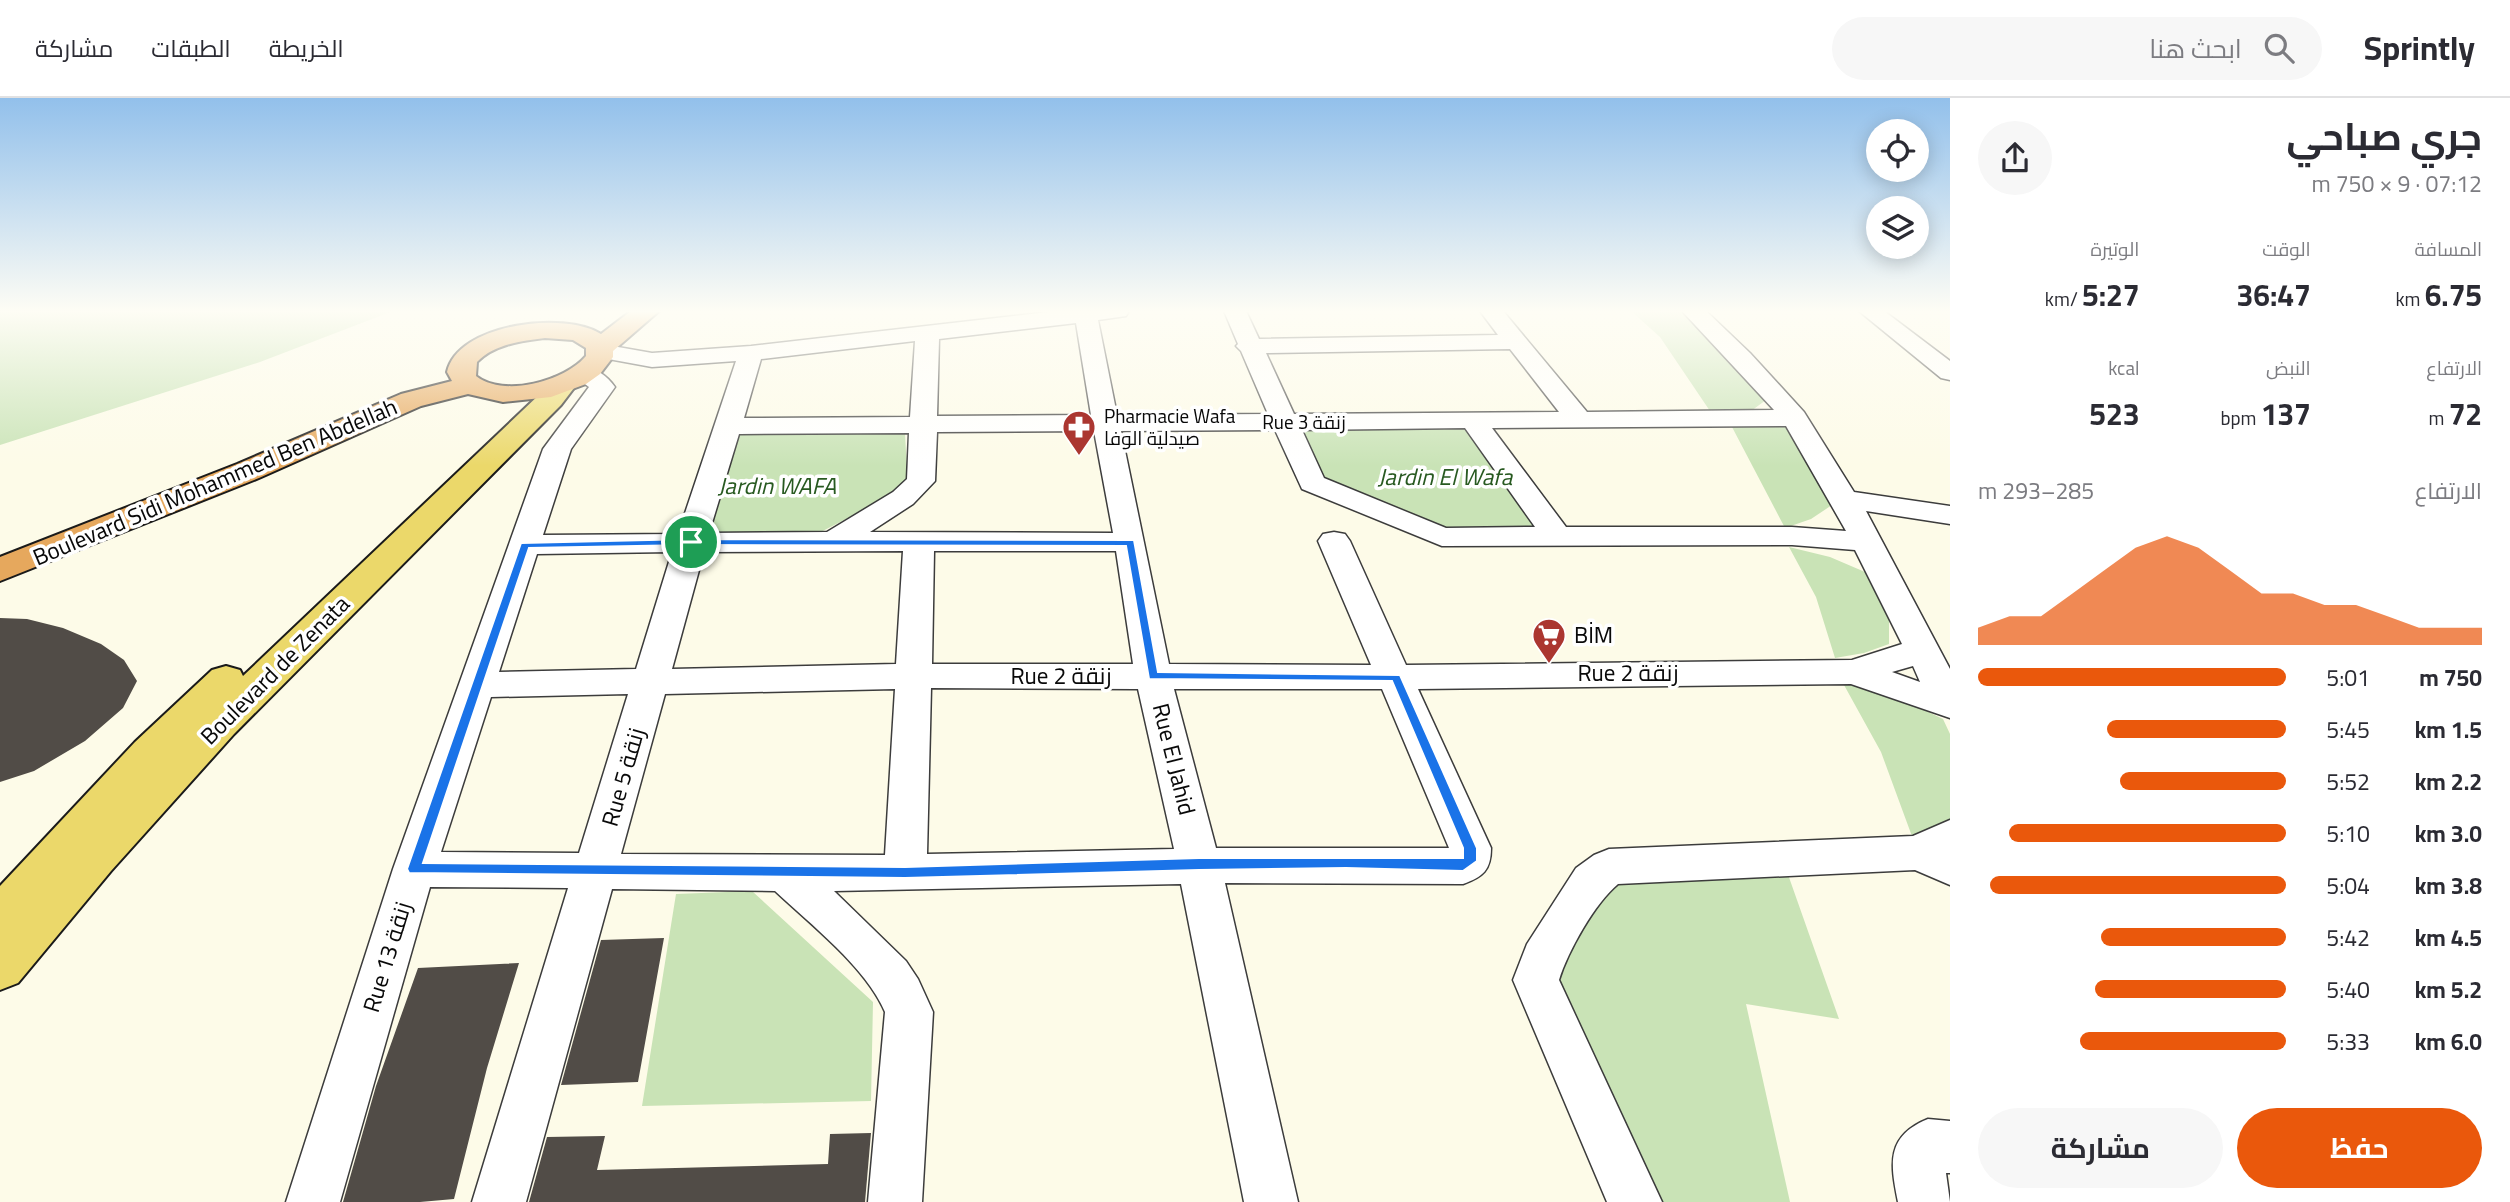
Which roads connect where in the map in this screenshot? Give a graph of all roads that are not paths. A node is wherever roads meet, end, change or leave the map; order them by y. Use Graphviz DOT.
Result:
graph roads {
  1 [pos="473,363"];
  2 [pos="589,363"];
  3 [pos="592,363"];
  4 [pos="667,363"];
  5 [pos="748,363"];
  6 [pos="929,363"];
  7 [pos="1093,363"];
  8 [pos="1256,363"];
  9 [pos="1533,363"];
  10 [pos="1745,363"];
  11 [pos="588,366"];
  12 [pos="468,372"];
  13 [pos="523,393"];
  14 [pos="1795,418"];
  15 [pos="1580,420"];
  16 [pos="1106,422"];
  17 [pos="1286,422"];
  18 [pos="1474,422"];
  19 [pos="925,424"];
  20 [pos="729,426"];
  21 [pos="1846,504"];
  22 [pos="1950,515"];
  23 [pos="1792,536"];
  24 [pos="1557,537"];
  25 [pos="834,541"];
  26 [pos="919,541"];
  27 [pos="1334,541"];
  28 [pos="691,542"];
  29 [pos="1130,542"];
  30 [pos="1868,542"];
  31 [pos="525,545"];
  32 [pos="0,555"];
  33 [pos="0,570"];
  34 [pos="1923,650"];
  35 [pos="1853,672"];
  36 [pos="915,676"];
  37 [pos="1153,676"];
  38 [pos="1396,677"];
  39 [pos="650,683"];
  40 [pos="478,685"];
  41 [pos="1950,705"];
  42 [pos="1939,852"];
  43 [pos="1199,864"];
  44 [pos="414,869"];
  45 [pos="596,870"];
  46 [pos="783,871"];
  47 [pos="905,873"];
  48 [pos="0,919"];
  49 [pos="0,967"];
  50 [pos="1950,1147"];
  51 [pos="313,1202"];
  52 [pos="499,1202"];
  53 [pos="895,1202"];
  54 [pos="1271,1202"];
  55 [pos="1635,1202"];
  56 [pos="1925,1202"];
  1 -- 12 [label="highway"];
  2 -- 11 [label="highway"];
  3 -- 11 [label="highway, Boulevard de Zenata"];
  4 -- 11 [label="street"];
  5 -- 20 [label="street, Rue 5 زنقة"];
  6 -- 19 [label="street"];
  7 -- 16 [label="street, Rue El Jahid"];
  8 -- 17 [label="street"];
  9 -- 15 [label="street"];
  10 -- 14 [label="street"];
  11 -- 13 [label="highway"];
  11 -- 31 [label="street, Rue 13 زنقة"];
  11 -- 49 [label="main road, Boulevard de Zenata"];
  12 -- 13 [label="highway"];
  12 -- 32 [label="highway, Boulevard Sidi Mohammed Ben Abdellah"];
  12 -- 33 [label="highway, Boulevard Sidi Mohammed Ben Abdellah"];
  13 -- 48 [label="main road, Boulevard de Zenata"];
  14 -- 15 [label="street, Rue 3 زنقة"];
  14 -- 21 [label="street"];
  15 -- 18 [label="street, Rue 3 زنقة"];
  16 -- 17 [label="street, Rue 3 زنقة"];
  16 -- 19 [label="street, Rue 3 زنقة"];
  16 -- 29 [label="street, Rue El Jahid"];
  17 -- 18 [label="street, Rue 3 زنقة"];
  17 -- 24 [label="street"];
  18 -- 24 [label="street"];
  19 -- 20 [label="street, Rue 3 زنقة"];
  19 -- 25 [label="street"];
  20 -- 28 [label="street, Rue 5 زنقة"];
  21 -- 22 [label="street"];
  21 -- 23 [label="street"];
  21 -- 30 [label="street"];
  23 -- 24 [label="street"];
  23 -- 30 [label="street"];
  25 -- 26 [label="street"];
  25 -- 28 [label="street"];
  26 -- 29 [label="street"];
  26 -- 36 [label="street"];
  27 -- 38 [label="street"];
  28 -- 31 [label="street"];
  28 -- 39 [label="street, Rue 5 زنقة"];
  29 -- 37 [label="street, Rue El Jahid"];
  30 -- 34 [label="street"];
  31 -- 40 [label="street, Rue 13 زنقة"];
  34 -- 35 [label="street, Rue 2 زنقة"];
  34 -- 41 [label="street"];
  35 -- 38 [label="street, Rue 2 زنقة"];
  35 -- 41 [label="street, Rue 2 زنقة"];
  36 -- 37 [label="street, Rue 2 زنقة"];
  36 -- 39 [label="street, Rue 2 زنقة"];
  36 -- 47 [label="street"];
  37 -- 38 [label="street, Rue 2 زنقة"];
  37 -- 43 [label="street, Rue El Jahid"];
  38 -- 43 [label="street"];
  39 -- 40 [label="street, Rue 2 زنقة"];
  39 -- 45 [label="street, Rue 5 زنقة"];
  40 -- 44 [label="street, Rue 13 زنقة"];
  42 -- 55 [label="street"];
  43 -- 47 [label="street"];
  43 -- 54 [label="street, Rue El Jahid"];
  44 -- 45 [label="street"];
  44 -- 51 [label="street, Rue 13 زنقة"];
  45 -- 46 [label="street"];
  45 -- 52 [label="street, Rue 5 زنقة"];
  46 -- 47 [label="street"];
  46 -- 53 [label="street"];
  50 -- 56 [label="street"];
}
